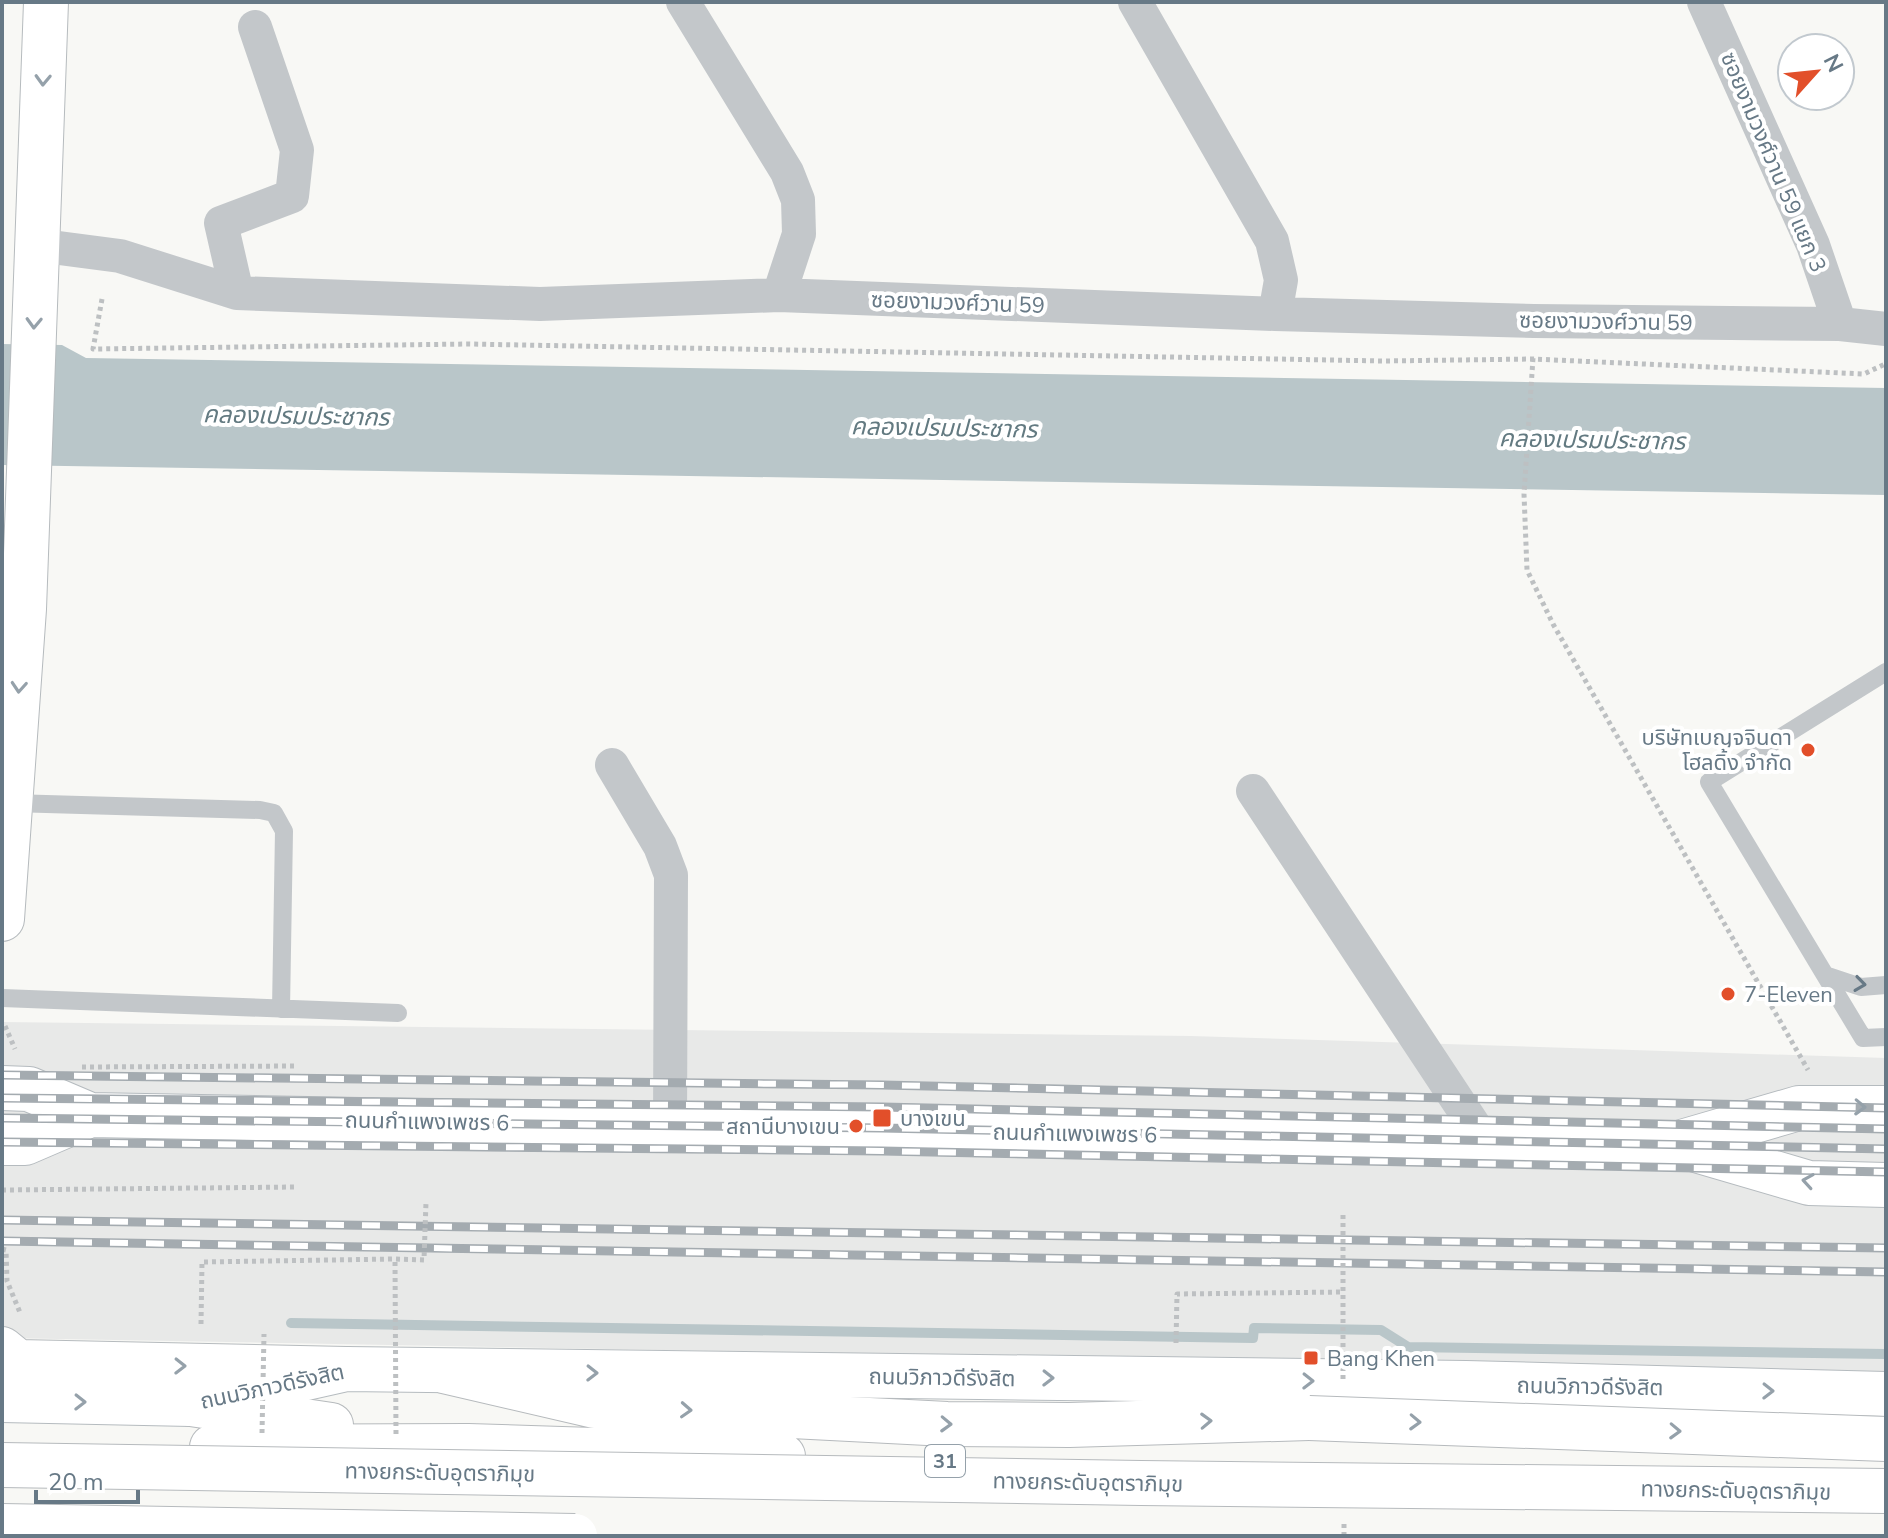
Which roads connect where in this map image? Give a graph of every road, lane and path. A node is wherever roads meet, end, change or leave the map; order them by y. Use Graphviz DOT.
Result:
graph roads {
  1 [pos="46,2"];
  2 [pos="683,2"];
  3 [pos="1135,2"];
  4 [pos="1704,2"];
  5 [pos="255,27"];
  6 [pos="36,245"];
  7 [pos="237,293"];
  8 [pos="779,295"];
  9 [pos="102,299"];
  10 [pos="1275,314"];
  11 [pos="1840,324"];
  12 [pos="1886,329"];
  13 [pos="1533,359"];
  14 [pos="1886,364"];
  15 [pos="1886,672"];
  16 [pos="612,765"];
  17 [pos="1253,791"];
  18 [pos="11,803"];
  19 [pos="3,899"];
  20 [pos="1825,975"];
  21 [pos="1886,985"];
  22 [pos="2,998"];
  23 [pos="281,1009"];
  24 [pos="398,1013"];
  25 [pos="1886,1037"];
  26 [pos="297,1066"];
  27 [pos="113,1067"];
  28 [pos="2,1088"];
  29 [pos="1829,1106"];
  30 [pos="1886,1108"];
  31 [pos="90,1115"];
  32 [pos="670,1126"];
  33 [pos="1483,1139"];
  34 [pos="2,1143"];
  35 [pos="1675,1144"];
  36 [pos="1886,1185"];
  37 [pos="296,1187"];
  38 [pos="2,1190"];
  39 [pos="426,1202"];
  40 [pos="1343,1215"];
  41 [pos="395,1259"];
  42 [pos="1343,1292"];
  43 [pos="201,1324"];
  44 [pos="1176,1345"];
  45 [pos="2,1349"];
  46 [pos="346,1369"];
  47 [pos="444,1371"];
  48 [pos="1343,1383"];
  49 [pos="1886,1394"];
  50 [pos="2,1400"];
  51 [pos="191,1404"];
  52 [pos="1886,1439"];
  53 [pos="396,1444"];
  54 [pos="468,1446"];
  55 [pos="2,1448"];
  56 [pos="2,1465"];
  57 [pos="1886,1491"];
  58 [pos="1886,1513"];
  59 [pos="1344,1521"];
  60 [pos="2,1526"];
  61 [pos="575,1536"];
  62 [pos="1344,1536"];
  1 -- 6 [label="main road, one-way"];
  2 -- 8 [label="street"];
  3 -- 10 [label="street"];
  4 -- 11 [label="street, ซอยงามวงศ์วาน 59 แยก 3"];
  5 -- 7 [label="street"];
  6 -- 7 [label="street, ซอยงามวงศ์วาน 59"];
  6 -- 18 [label="main road, one-way"];
  7 -- 8 [label="street, ซอยงามวงศ์วาน 59"];
  8 -- 10 [label="street, ซอยงามวงศ์วาน 59"];
  9 -- 13 [label="path"];
  10 -- 11 [label="street, ซอยงามวงศ์วาน 59"];
  11 -- 12 [label="street, ซอยงามวงศ์วาน 59"];
  13 -- 14 [label="path"];
  13 -- 29 [label="path"];
  15 -- 20 [label="lane"];
  16 -- 32 [label="street"];
  17 -- 33 [label="street"];
  18 -- 19 [label="main road"];
  18 -- 23 [label="lane"];
  20 -- 21 [label="lane, one-way"];
  20 -- 25 [label="lane"];
  22 -- 23 [label="lane"];
  23 -- 24 [label="lane"];
  26 -- 27 [label="path"];
  28 -- 31 [label="main road, ถนนกำแพงเพชร 6"];
  29 -- 30 [label="main road, ถนนกำแพงเพชร 6, one-way"];
  29 -- 35 [label="main road, ถนนกำแพงเพชร 6"];
  31 -- 32 [label="main road, ถนนกำแพงเพชร 6"];
  31 -- 34 [label="main road, ถนนกำแพงเพชร 6"];
  32 -- 33 [label="main road, ถนนกำแพงเพชร 6"];
  33 -- 35 [label="main road, ถนนกำแพงเพชร 6"];
  36 -- 35 [label="main road, ถนนกำแพงเพชร 6, one-way"];
  37 -- 38 [label="path"];
  39 -- 41 [label="path, bridge"];
  40 -- 42 [label="path, bridge"];
  41 -- 43 [label="path"];
  41 -- 53 [label="path, bridge"];
  42 -- 44 [label="path"];
  42 -- 48 [label="path, bridge"];
  45 -- 46 [label="main road, one-way"];
  46 -- 47 [label="main road, ถนนวิภาวดีรังสิต"];
  46 -- 51 [label="main road, ถนนวิภาวดีรังสิต"];
  47 -- 49 [label="main road, ถนนวิภาวดีรังสิต, one-way"];
  47 -- 52 [label="main road, one-way, bridge"];
  50 -- 51 [label="main road, ถนนวิภาวดีรังสิต, one-way"];
  51 -- 54 [label="main road"];
  54 -- 55 [label="main road, 31"];
  54 -- 58 [label="main road, 31"];
  56 -- 57 [label="main road, ทางยกระดับอุตราภิมุข / 31, bridge"];
  59 -- 62 [label="path, bridge"];
  60 -- 61 [label="main road, bridge"];
}
